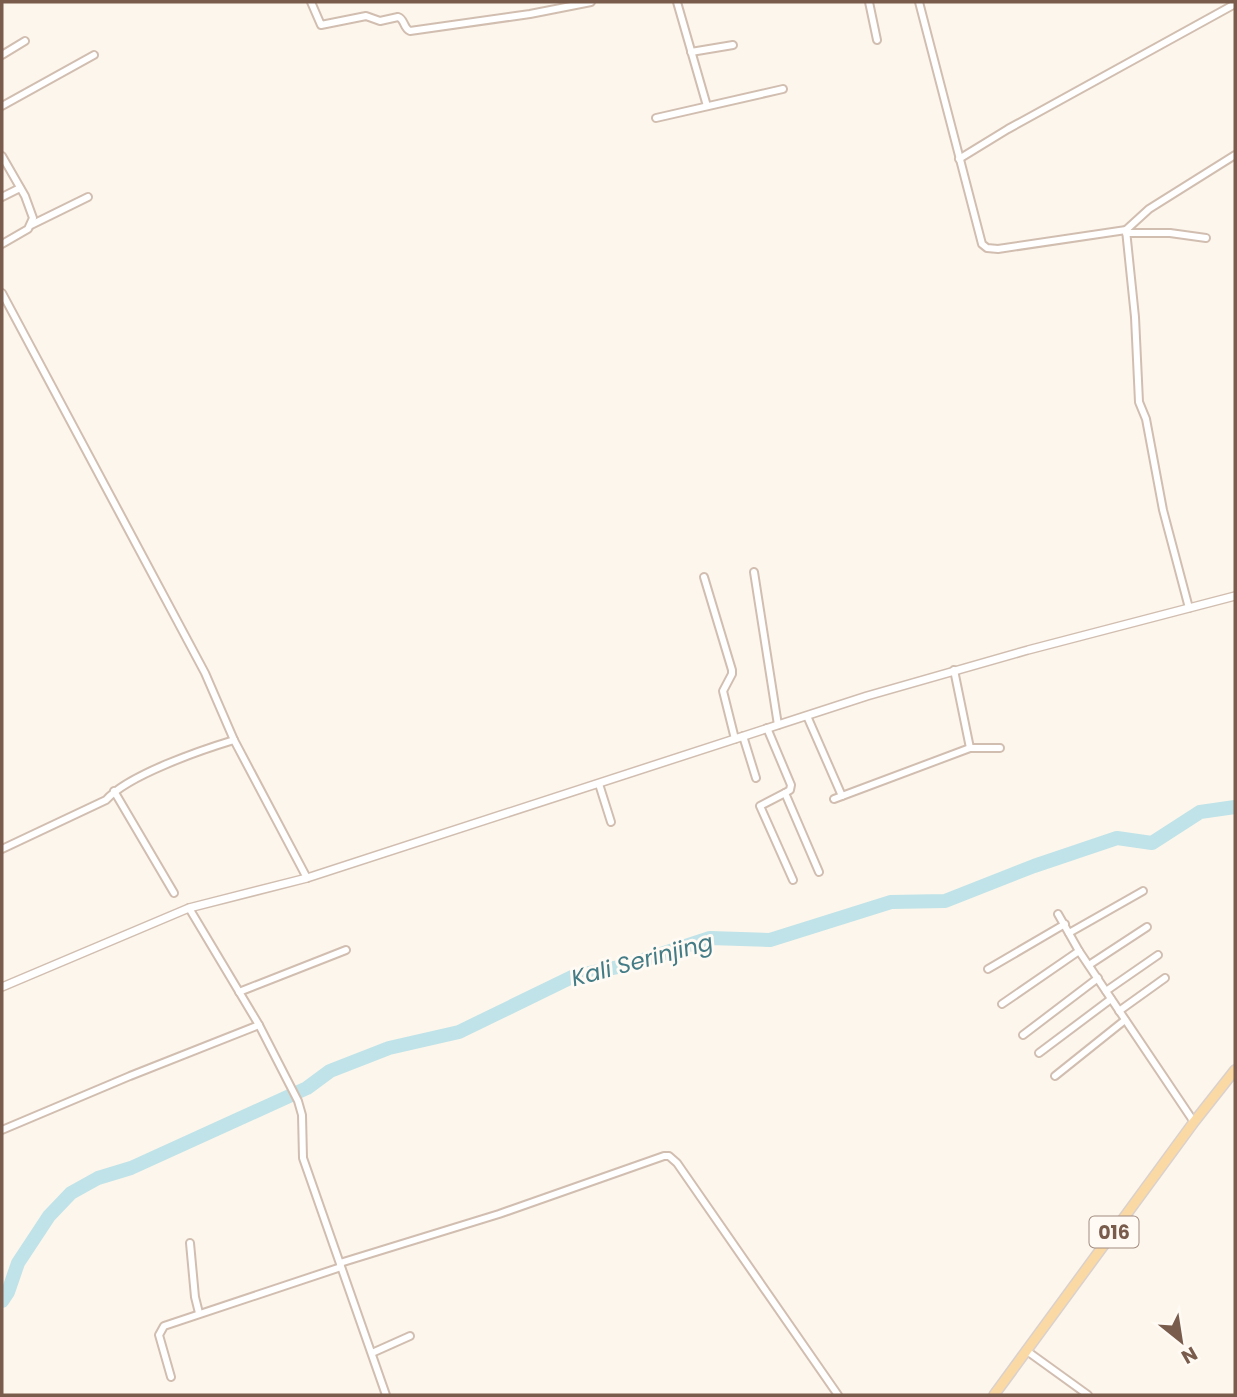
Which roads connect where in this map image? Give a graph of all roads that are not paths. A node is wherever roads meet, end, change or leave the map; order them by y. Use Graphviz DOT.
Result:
graph roads {
  1 [pos="310,2"];
  2 [pos="591,2"];
  3 [pos="677,2"];
  4 [pos="869,2"];
  5 [pos="919,2"];
  6 [pos="1235,4"];
  7 [pos="877,40"];
  8 [pos="25,41"];
  9 [pos="733,45"];
  10 [pos="691,52"];
  11 [pos="2,55"];
  12 [pos="94,55"];
  13 [pos="783,89"];
  14 [pos="2,106"];
  15 [pos="707,106"];
  16 [pos="656,118"];
  17 [pos="1235,155"];
  18 [pos="2,156"];
  19 [pos="959,159"];
  20 [pos="20,188"];
  21 [pos="2,197"];
  22 [pos="88,197"];
  23 [pos="31,225"];
  24 [pos="1126,231"];
  25 [pos="1206,238"];
  26 [pos="2,244"];
  27 [pos="2,293"];
  28 [pos="754,572"];
  29 [pos="704,577"];
  30 [pos="1235,597"];
  31 [pos="1189,608"];
  32 [pos="954,670"];
  33 [pos="807,716"];
  34 [pos="778,725"];
  35 [pos="767,728"];
  36 [pos="739,738"];
  37 [pos="234,740"];
  38 [pos="970,748"];
  39 [pos="1000,748"];
  40 [pos="756,778"];
  41 [pos="599,784"];
  42 [pos="114,791"];
  43 [pos="785,793"];
  44 [pos="842,796"];
  45 [pos="834,799"];
  46 [pos="611,822"];
  47 [pos="2,849"];
  48 [pos="819,872"];
  49 [pos="307,878"];
  50 [pos="793,880"];
  51 [pos="1143,891"];
  52 [pos="174,893"];
  53 [pos="190,908"];
  54 [pos="1058,914"];
  55 [pos="1065,924"];
  56 [pos="1147,927"];
  57 [pos="1069,933"];
  58 [pos="346,950"];
  59 [pos="1079,951"];
  60 [pos="1158,956"];
  61 [pos="1089,965"];
  62 [pos="988,969"];
  63 [pos="1098,978"];
  64 [pos="1165,978"];
  65 [pos="2,987"];
  66 [pos="1106,991"];
  67 [pos="239,992"];
  68 [pos="1111,999"];
  69 [pos="1002,1004"];
  70 [pos="1119,1011"];
  71 [pos="1125,1020"];
  72 [pos="259,1025"];
  73 [pos="1023,1035"];
  74 [pos="1039,1053"];
  75 [pos="1235,1070"];
  76 [pos="1055,1076"];
  77 [pos="1194,1122"];
  78 [pos="2,1130"];
  79 [pos="190,1243"];
  80 [pos="341,1265"];
  81 [pos="199,1313"];
  82 [pos="410,1336"];
  83 [pos="1027,1351"];
  84 [pos="372,1353"];
  85 [pos="171,1377"];
  86 [pos="386,1395"];
  87 [pos="838,1395"];
  88 [pos="994,1395"];
  89 [pos="1088,1395"];
  1 -- 2 [label="street"];
  3 -- 10 [label="street"];
  4 -- 7 [label="street"];
  5 -- 19 [label="street"];
  6 -- 19 [label="street"];
  8 -- 11 [label="street"];
  9 -- 10 [label="street"];
  10 -- 15 [label="street"];
  12 -- 14 [label="street"];
  13 -- 15 [label="street"];
  15 -- 16 [label="street"];
  17 -- 24 [label="street"];
  18 -- 20 [label="street"];
  19 -- 24 [label="street"];
  20 -- 21 [label="street"];
  20 -- 23 [label="street"];
  22 -- 23 [label="street"];
  23 -- 26 [label="street"];
  24 -- 25 [label="street"];
  24 -- 31 [label="street"];
  27 -- 37 [label="street"];
  28 -- 34 [label="street"];
  29 -- 36 [label="street"];
  30 -- 31 [label="street"];
  31 -- 32 [label="street"];
  32 -- 33 [label="street"];
  32 -- 38 [label="street"];
  33 -- 34 [label="street"];
  33 -- 44 [label="street"];
  34 -- 35 [label="street"];
  35 -- 36 [label="street"];
  35 -- 43 [label="street"];
  36 -- 40 [label="street"];
  36 -- 41 [label="street"];
  37 -- 42 [label="street"];
  37 -- 49 [label="street"];
  38 -- 39 [label="street"];
  38 -- 44 [label="street"];
  41 -- 46 [label="street"];
  41 -- 49 [label="street"];
  42 -- 47 [label="street"];
  42 -- 52 [label="street"];
  43 -- 48 [label="street"];
  43 -- 50 [label="street"];
  44 -- 45 [label="street"];
  49 -- 53 [label="street"];
  51 -- 57 [label="street"];
  53 -- 65 [label="street"];
  53 -- 67 [label="street"];
  54 -- 55 [label="street"];
  55 -- 57 [label="street"];
  55 -- 62 [label="street"];
  56 -- 61 [label="street"];
  57 -- 59 [label="street"];
  58 -- 67 [label="street"];
  59 -- 61 [label="street"];
  59 -- 69 [label="street"];
  60 -- 66 [label="street"];
  61 -- 63 [label="street"];
  63 -- 66 [label="street"];
  63 -- 73 [label="street"];
  64 -- 70 [label="street"];
  66 -- 68 [label="street"];
  67 -- 72 [label="street"];
  68 -- 70 [label="street"];
  68 -- 74 [label="street"];
  70 -- 71 [label="street"];
  71 -- 76 [label="street"];
  71 -- 77 [label="street"];
  72 -- 78 [label="street"];
  72 -- 80 [label="street"];
  75 -- 77 [label="main road, 016"];
  77 -- 83 [label="main road, 016"];
  79 -- 81 [label="street"];
  80 -- 81 [label="street"];
  80 -- 84 [label="street"];
  80 -- 87 [label="street"];
  81 -- 85 [label="street"];
  82 -- 84 [label="street"];
  83 -- 88 [label="main road, 016"];
  83 -- 89 [label="street"];
  84 -- 86 [label="street"];
}
